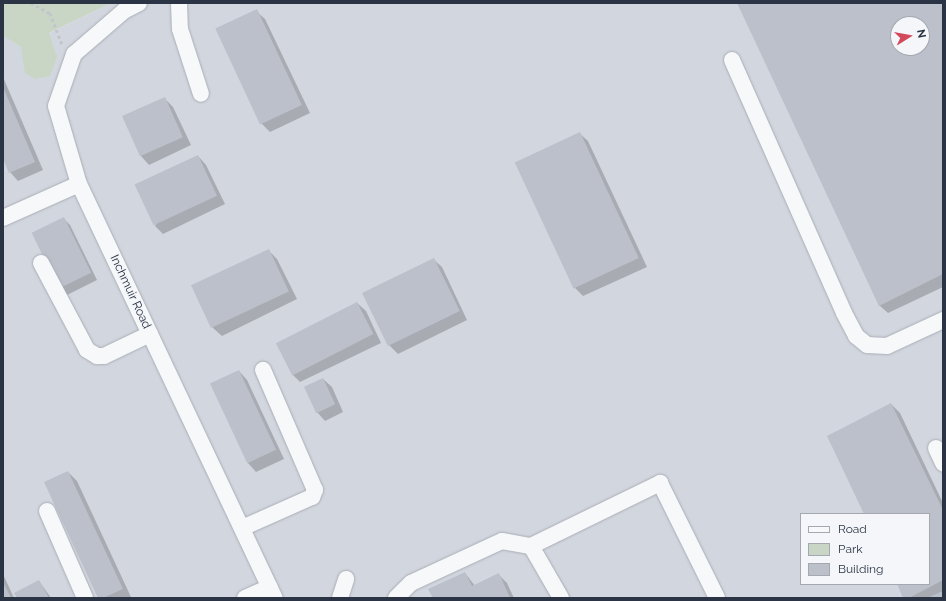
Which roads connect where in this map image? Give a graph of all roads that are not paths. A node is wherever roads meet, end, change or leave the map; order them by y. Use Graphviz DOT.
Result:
graph roads {
  1 [pos="139,3"];
  2 [pos="179,3"];
  3 [pos="732,60"];
  4 [pos="201,94"];
  5 [pos="79,184"];
  6 [pos="3,218"];
  7 [pos="41,263"];
  8 [pos="943,320"];
  9 [pos="150,334"];
  10 [pos="263,370"];
  11 [pos="936,448"];
  12 [pos="943,463"];
  13 [pos="47,511"];
  14 [pos="242,528"];
  15 [pos="531,546"];
  16 [pos="346,579"];
  17 [pos="273,593"];
  18 [pos="85,598"];
  19 [pos="245,598"];
  20 [pos="340,598"];
  21 [pos="396,598"];
  22 [pos="561,598"];
  23 [pos="717,598"];
  1 -- 5 [label="street, Inchmuir Road"];
  2 -- 4 [label="street"];
  3 -- 8 [label="street"];
  5 -- 6 [label="street"];
  5 -- 9 [label="street, Inchmuir Road"];
  7 -- 9 [label="street"];
  9 -- 14 [label="street, Inchmuir Road"];
  10 -- 14 [label="street"];
  11 -- 12 [label="street"];
  13 -- 18 [label="street"];
  14 -- 17 [label="street, Inchmuir Road"];
  15 -- 21 [label="street"];
  15 -- 22 [label="street"];
  15 -- 23 [label="street"];
  16 -- 20 [label="street"];
  17 -- 19 [label="street"];
}
